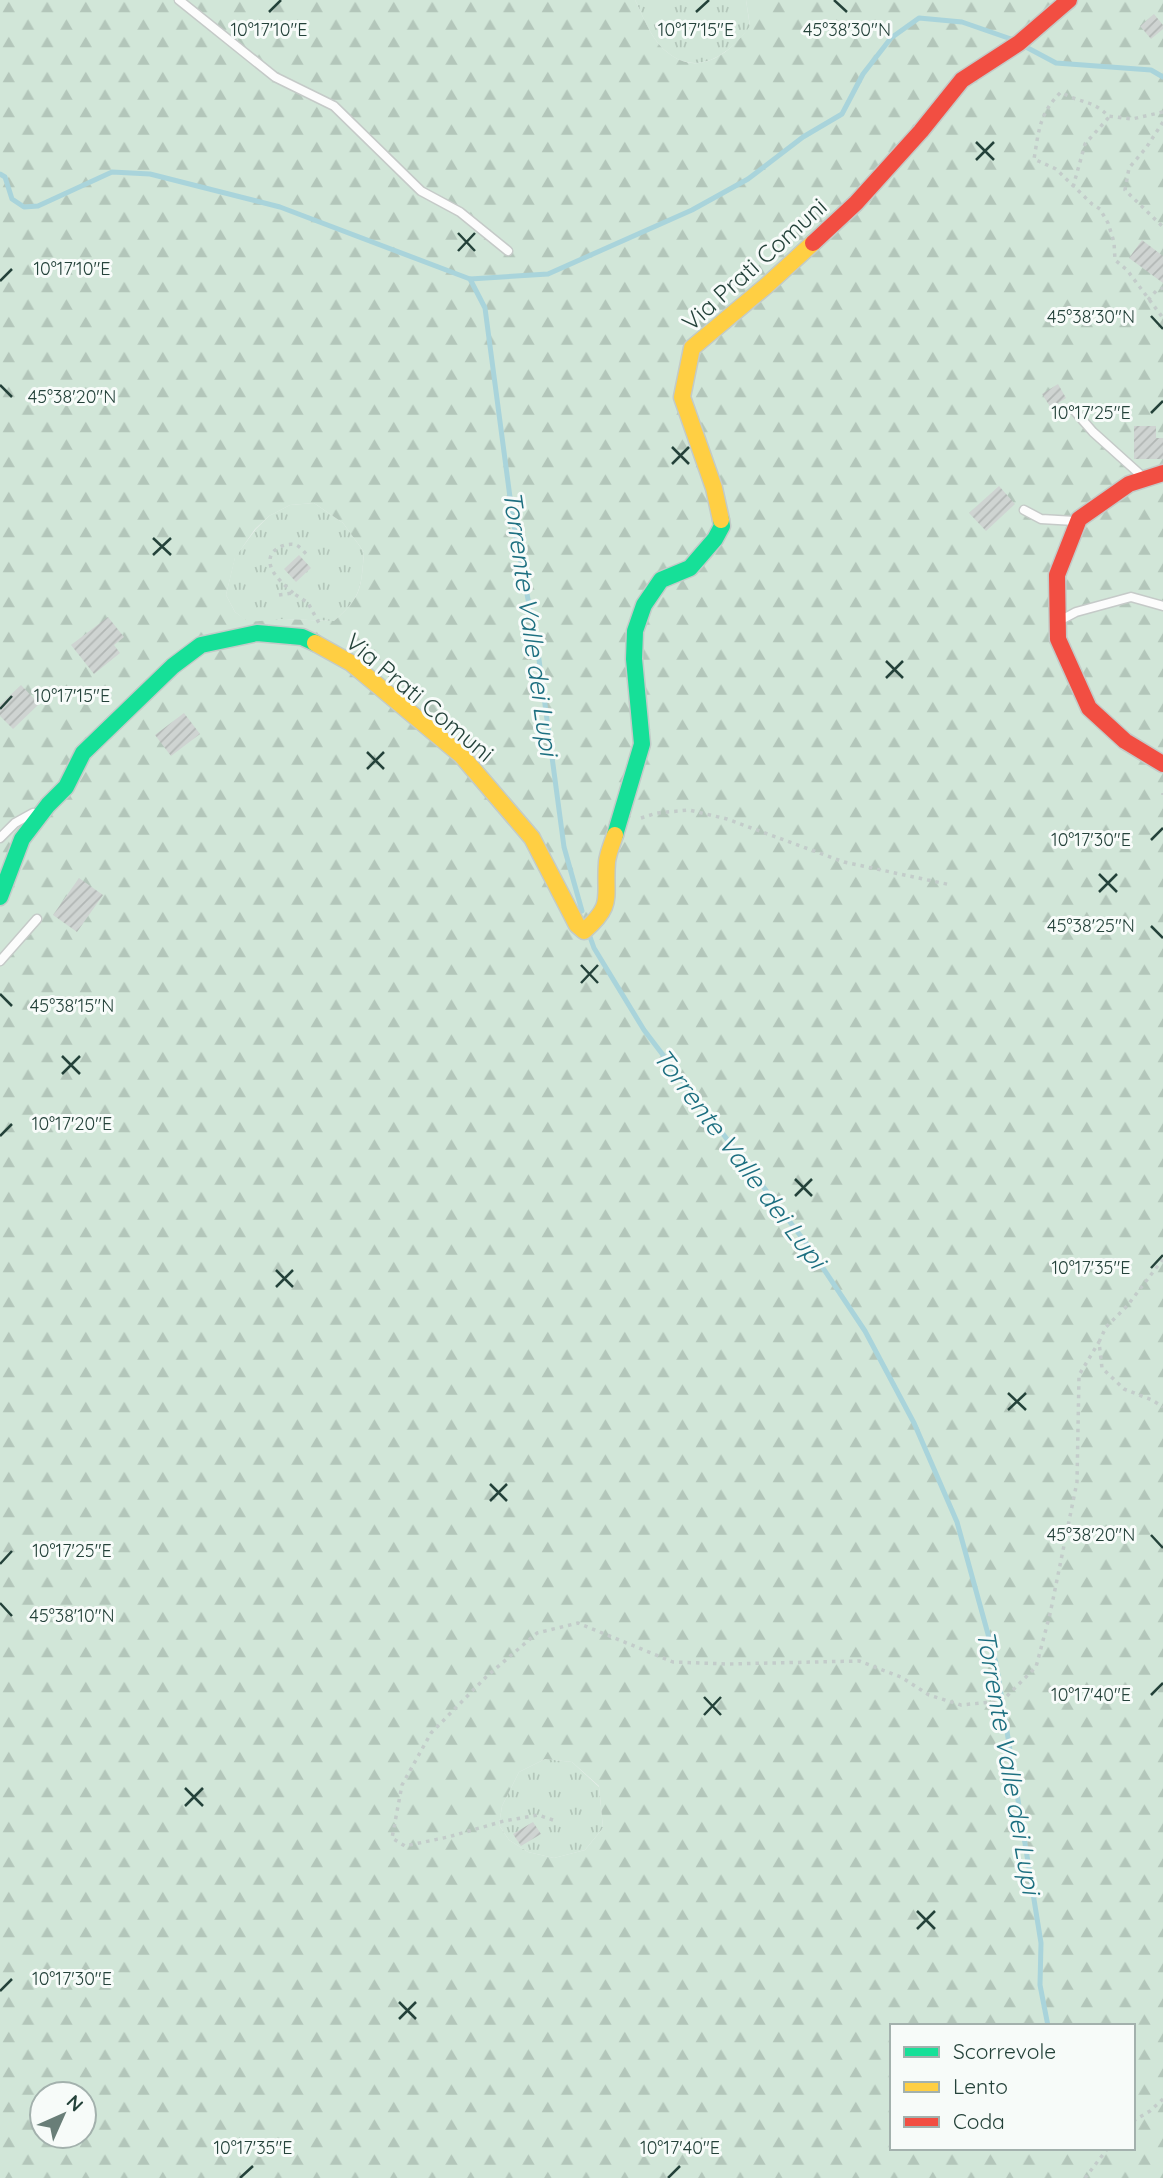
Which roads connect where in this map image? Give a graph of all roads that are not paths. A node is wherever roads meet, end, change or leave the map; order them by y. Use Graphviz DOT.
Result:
graph roads {
  1 [pos="178,0"];
  2 [pos="1069,0"];
  3 [pos="508,251"];
  4 [pos="1073,409"];
  5 [pos="1163,473"];
  6 [pos="1145,478"];
  7 [pos="1024,510"];
  8 [pos="1078,521"];
  9 [pos="1163,606"];
  10 [pos="1058,622"];
  11 [pos="1163,764"];
  12 [pos="48,805"];
  13 [pos="0,838"];
  14 [pos="0,897"];
  15 [pos="37,919"];
  16 [pos="0,961"];
  1 -- 3 [label="lane"];
  2 -- 12 [label="street, Via Prati Comuni"];
  4 -- 6 [label="lane"];
  5 -- 6 [label="street"];
  6 -- 8 [label="street"];
  7 -- 8 [label="lane"];
  8 -- 10 [label="street"];
  9 -- 10 [label="lane"];
  10 -- 11 [label="street"];
  12 -- 13 [label="lane"];
  12 -- 14 [label="street, Via Prati Comuni"];
  15 -- 16 [label="lane"];
}
